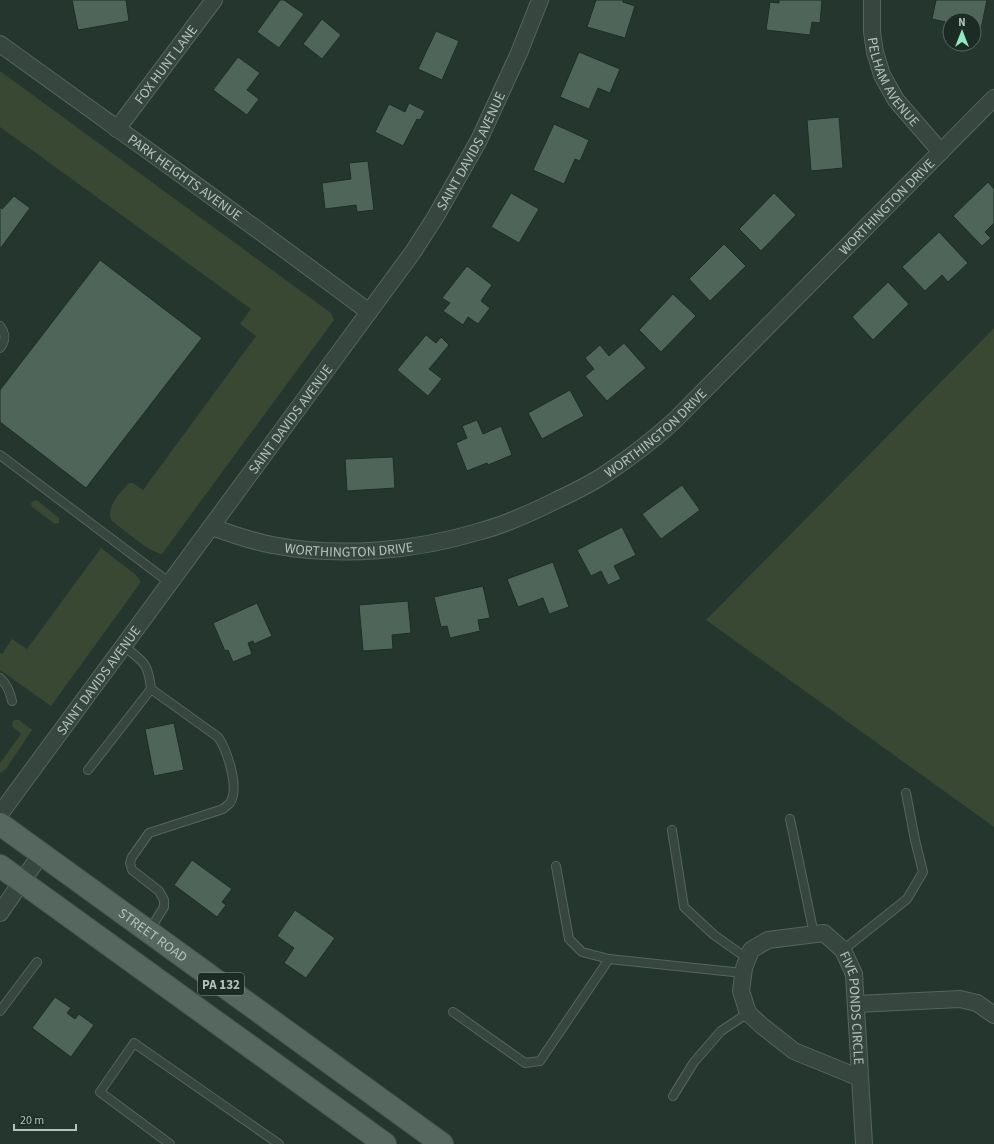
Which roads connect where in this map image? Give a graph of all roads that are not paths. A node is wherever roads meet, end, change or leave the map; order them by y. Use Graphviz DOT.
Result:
graph roads {
  1 [pos="214,0"];
  2 [pos="540,0"];
  3 [pos="872,0"];
  4 [pos="0,44"];
  5 [pos="994,98"];
  6 [pos="117,129"];
  7 [pos="941,152"];
  8 [pos="369,312"];
  9 [pos="0,326"];
  10 [pos="0,348"];
  11 [pos="0,455"];
  12 [pos="212,527"];
  13 [pos="170,583"];
  14 [pos="124,646"];
  15 [pos="0,678"];
  16 [pos="151,689"];
  17 [pos="12,701"];
  18 [pos="88,770"];
  19 [pos="906,793"];
  20 [pos="0,814"];
  21 [pos="790,819"];
  22 [pos="0,824"];
  23 [pos="672,830"];
  24 [pos="41,854"];
  25 [pos="0,866"];
  26 [pos="556,866"];
  27 [pos="22,882"];
  28 [pos="0,913"];
  29 [pos="148,931"];
  30 [pos="814,934"];
  31 [pos="843,950"];
  32 [pos="609,959"];
  33 [pos="37,962"];
  34 [pos="745,966"];
  35 [pos="856,1004"];
  36 [pos="0,1011"];
  37 [pos="453,1012"];
  38 [pos="748,1013"];
  39 [pos="994,1015"];
  40 [pos="860,1078"];
  41 [pos="673,1096"];
  42 [pos="381,1143"];
  43 [pos="170,1144"];
  44 [pos="279,1144"];
  45 [pos="442,1144"];
  46 [pos="864,1144"];
  1 -- 6 [label="street, FOX HUNT LANE"];
  2 -- 8 [label="street, SAINT DAVIDS AVENUE"];
  3 -- 7 [label="street, PELHAM AVENUE"];
  4 -- 6 [label="street, PARK HEIGHTS AVENUE"];
  5 -- 7 [label="street, WORTHINGTON DRIVE"];
  6 -- 8 [label="street, PARK HEIGHTS AVENUE"];
  7 -- 12 [label="street, WORTHINGTON DRIVE"];
  8 -- 12 [label="street, SAINT DAVIDS AVENUE"];
  9 -- 10 [label="lane"];
  11 -- 13 [label="lane"];
  12 -- 13 [label="street, SAINT DAVIDS AVENUE"];
  13 -- 14 [label="street, SAINT DAVIDS AVENUE"];
  14 -- 16 [label="lane"];
  14 -- 20 [label="street, SAINT DAVIDS AVENUE"];
  15 -- 17 [label="lane"];
  16 -- 18 [label="lane"];
  16 -- 29 [label="lane"];
  19 -- 31 [label="lane"];
  21 -- 30 [label="lane"];
  22 -- 24 [label="main road, STREET ROAD / PA 132"];
  23 -- 34 [label="lane"];
  24 -- 27 [label="street"];
  24 -- 29 [label="main road, STREET ROAD / PA 132"];
  25 -- 27 [label="main road, PA 132"];
  26 -- 32 [label="lane"];
  27 -- 28 [label="street"];
  27 -- 42 [label="main road, PA 132"];
  29 -- 45 [label="main road, STREET ROAD / PA 132"];
  30 -- 31 [label="street, FIVE PONDS CIRCLE"];
  30 -- 34 [label="street, FIVE PONDS CIRCLE"];
  31 -- 35 [label="street, FIVE PONDS CIRCLE"];
  32 -- 34 [label="lane"];
  32 -- 37 [label="lane"];
  33 -- 36 [label="lane"];
  34 -- 38 [label="street"];
  35 -- 39 [label="street"];
  35 -- 40 [label="street, FIVE PONDS CIRCLE"];
  38 -- 40 [label="street, FIVE PONDS CIRCLE"];
  38 -- 41 [label="lane"];
  40 -- 46 [label="street, FIVE PONDS CIRCLE"];
  43 -- 44 [label="lane"];
}
